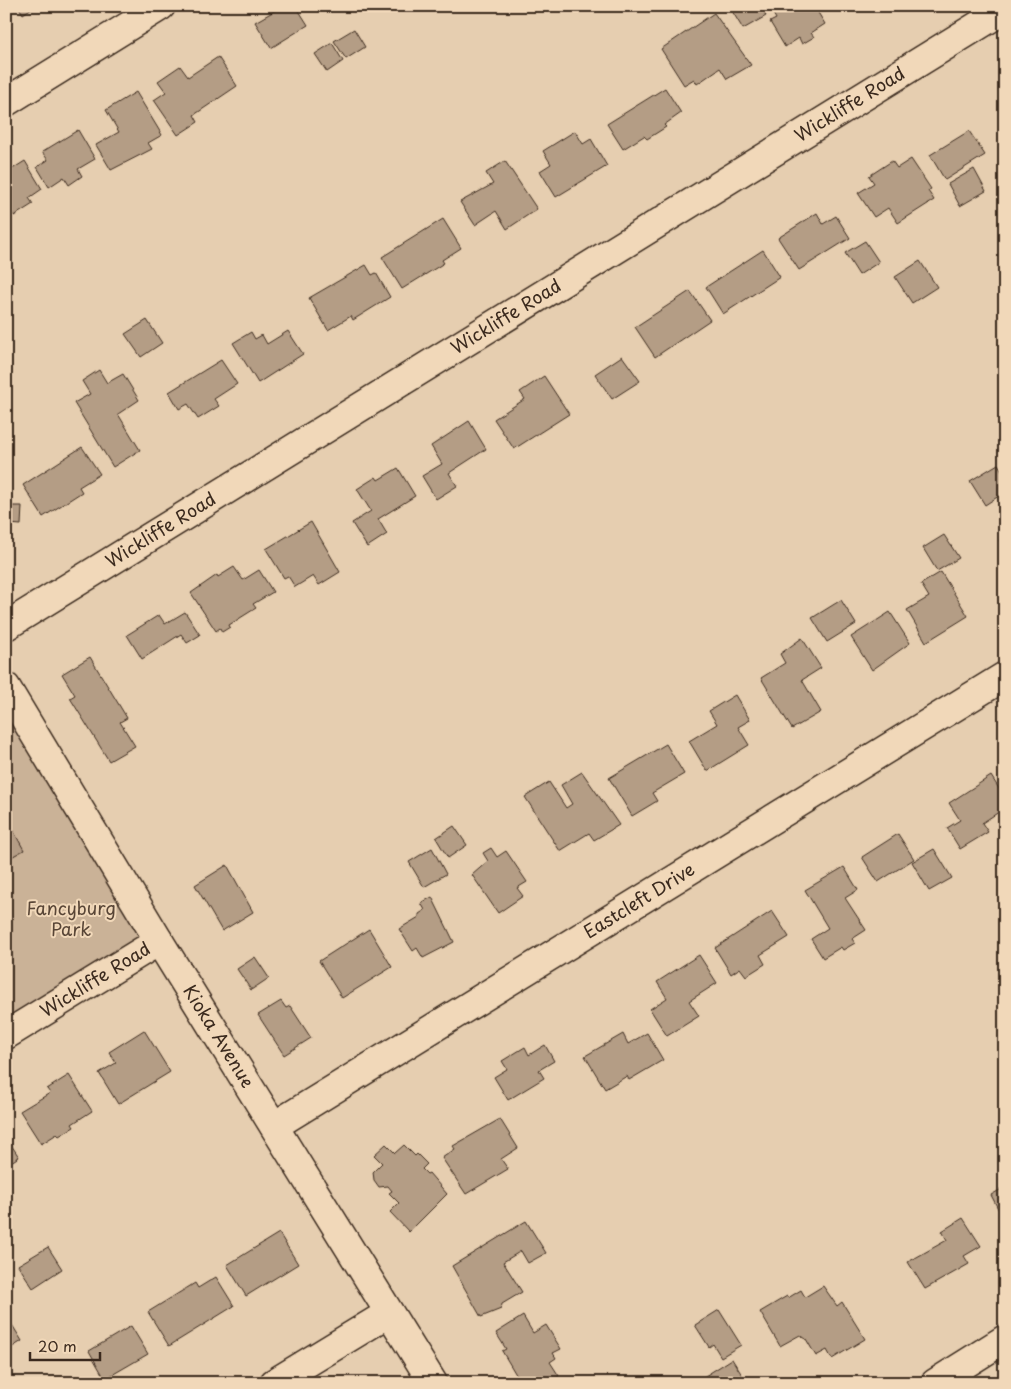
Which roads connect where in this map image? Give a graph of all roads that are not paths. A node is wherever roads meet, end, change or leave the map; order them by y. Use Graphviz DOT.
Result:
graph roads {
  1 [pos="161,6"];
  2 [pos="1005,9"];
  3 [pos="6,102"];
  4 [pos="6,626"];
  5 [pos="1005,676"];
  6 [pos="6,688"];
  7 [pos="159,941"];
  8 [pos="6,1035"];
  9 [pos="274,1126"];
  10 [pos="389,1313"];
  11 [pos="1005,1340"];
  12 [pos="274,1383"];
  13 [pos="433,1383"];
  14 [pos="935,1383"];
  1 -- 3 [label="street"];
  2 -- 4 [label="street, Wickliffe Road"];
  5 -- 9 [label="street, Eastcleft Drive"];
  6 -- 7 [label="street, Kioka Avenue"];
  7 -- 8 [label="street, Wickliffe Road"];
  7 -- 9 [label="street, Kioka Avenue"];
  9 -- 10 [label="street, Kioka Avenue"];
  10 -- 12 [label="street"];
  10 -- 13 [label="street, Kioka Avenue"];
  11 -- 14 [label="street"];
}
